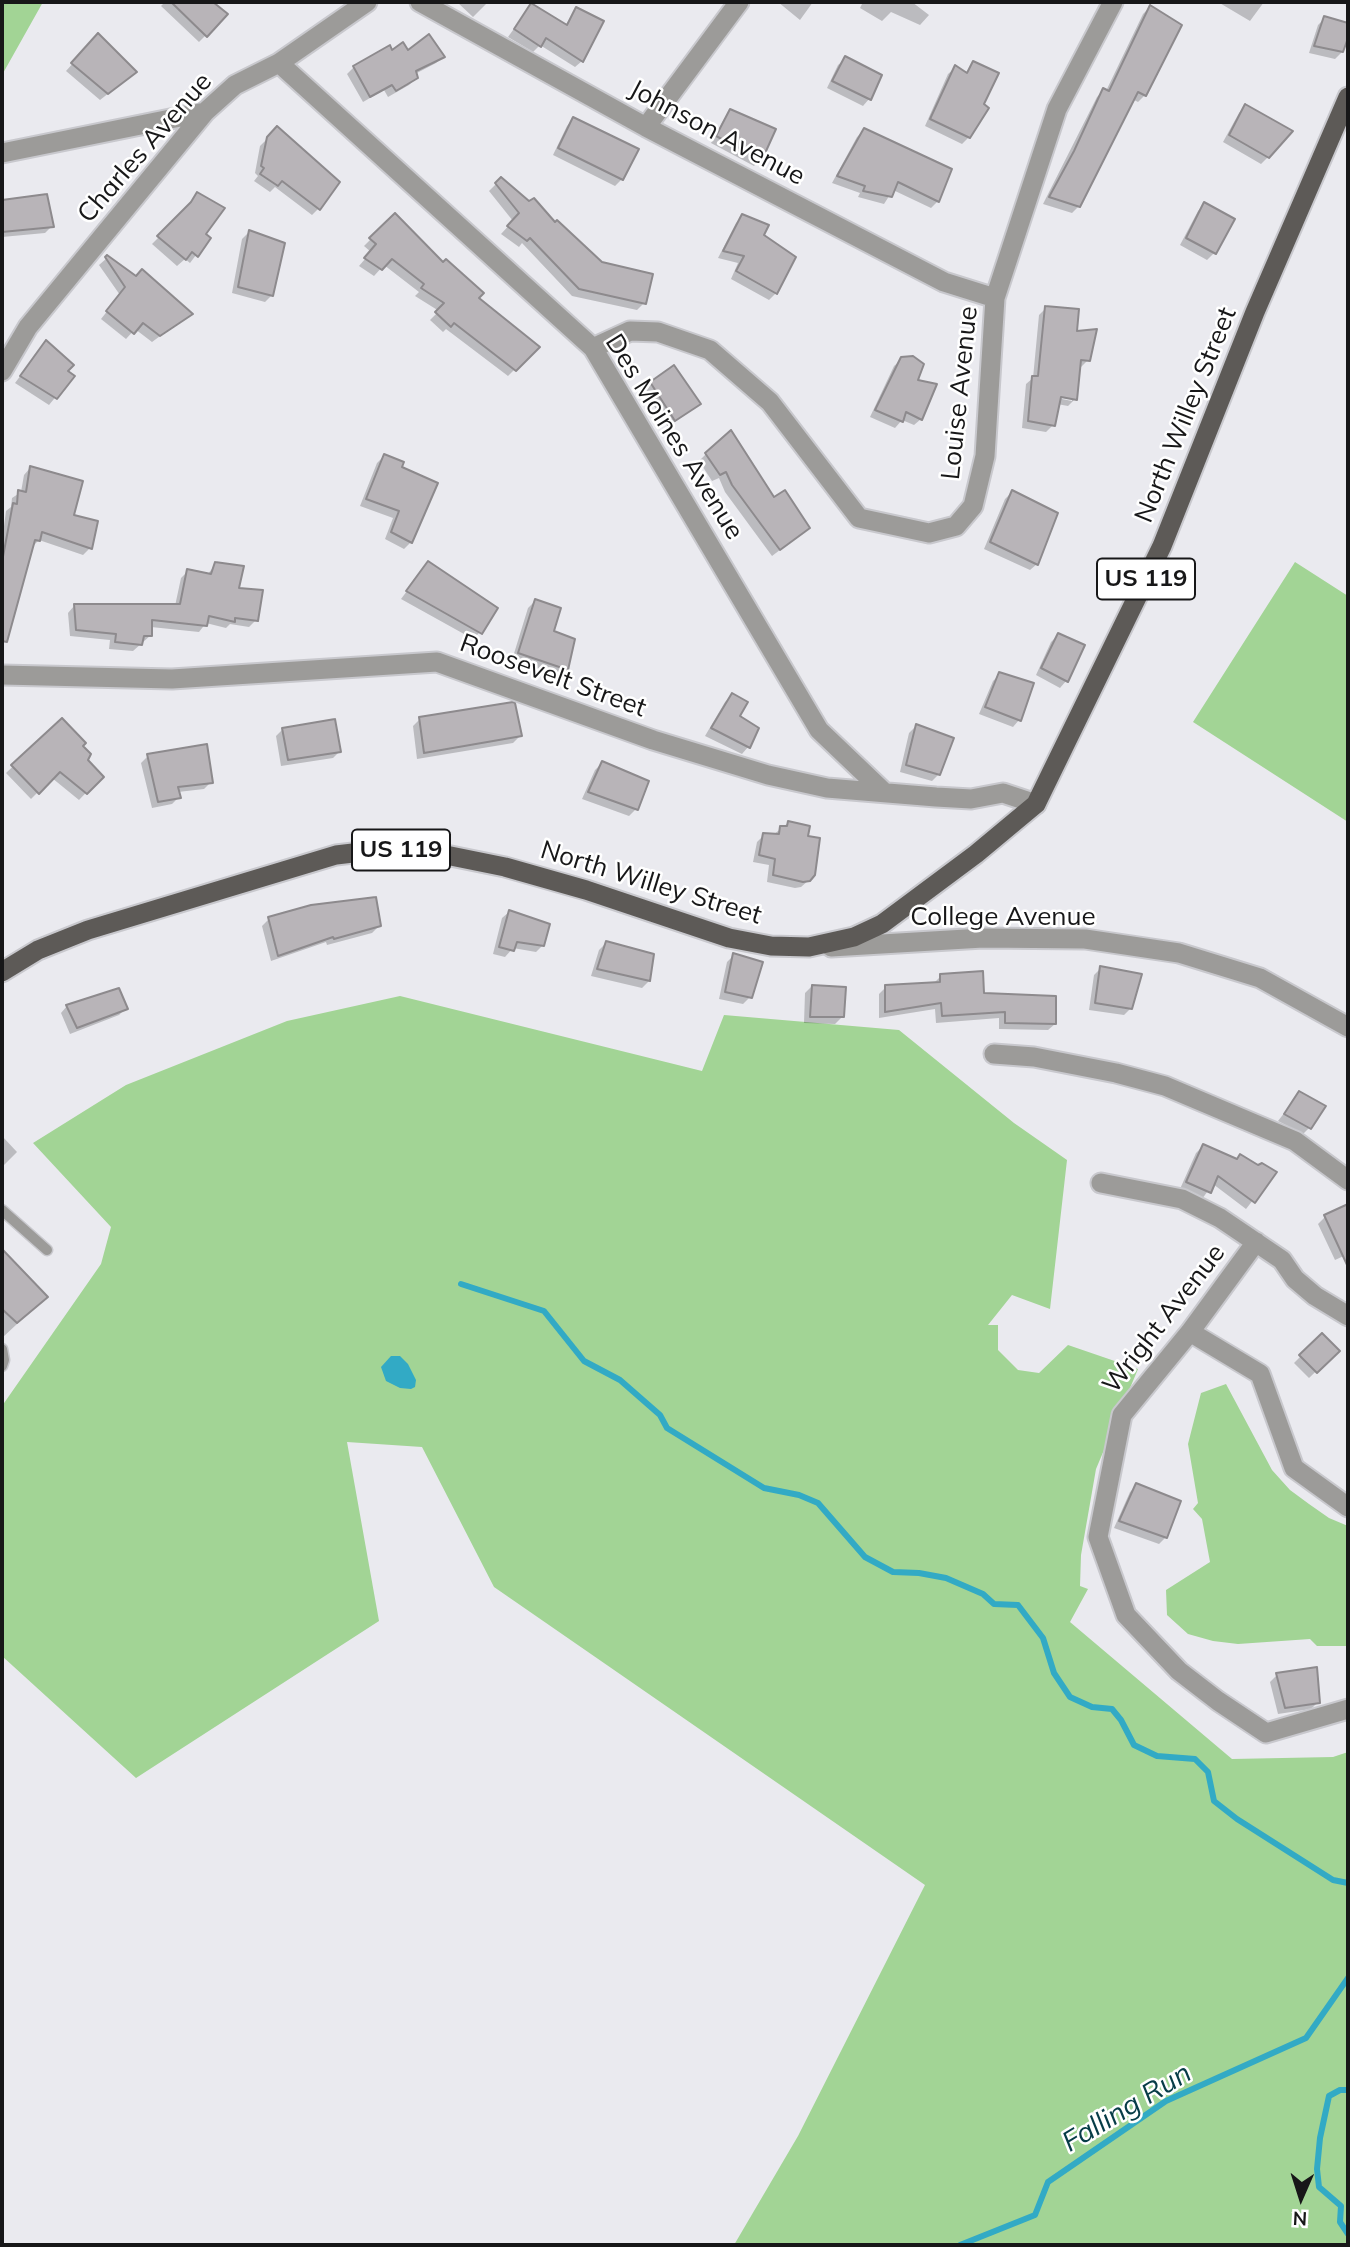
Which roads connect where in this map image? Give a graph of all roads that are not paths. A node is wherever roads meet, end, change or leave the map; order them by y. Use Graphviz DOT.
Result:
graph roads {
  1 [pos="367,2"];
  2 [pos="421,2"];
  3 [pos="740,2"];
  4 [pos="1113,2"];
  5 [pos="279,63"];
  6 [pos="1348,97"];
  7 [pos="205,112"];
  8 [pos="646,127"];
  9 [pos="2,153"];
  10 [pos="995,298"];
  11 [pos="593,348"];
  12 [pos="2,371"];
  13 [pos="2,674"];
  14 [pos="884,792"];
  15 [pos="1036,804"];
  16 [pos="809,947"];
  17 [pos="2,972"];
  18 [pos="1348,1027"];
  19 [pos="994,1054"];
  20 [pos="1348,1180"];
  21 [pos="1101,1183"];
  22 [pos="2,1210"];
  23 [pos="1256,1242"];
  24 [pos="47,1250"];
  25 [pos="1348,1316"];
  26 [pos="1190,1332"];
  27 [pos="2,1349"];
  28 [pos="2,1366"];
  29 [pos="1348,1507"];
  30 [pos="1348,1709"];
  1 -- 5 [label="street, Charles Avenue"];
  2 -- 8 [label="street, Johnson Avenue"];
  3 -- 8 [label="street"];
  4 -- 10 [label="street, Louise Avenue"];
  5 -- 7 [label="street, Charles Avenue"];
  5 -- 11 [label="street, Des Moines Avenue"];
  6 -- 15 [label="main road, North Willey Street / US 119"];
  7 -- 9 [label="street"];
  7 -- 12 [label="street, Charles Avenue"];
  8 -- 10 [label="street, Johnson Avenue"];
  10 -- 11 [label="street, Louise Avenue"];
  11 -- 14 [label="street, Des Moines Avenue"];
  13 -- 14 [label="street, Roosevelt Street"];
  14 -- 15 [label="street, Roosevelt Street"];
  15 -- 16 [label="main road, North Willey Street / US 119"];
  16 -- 17 [label="main road, North Willey Street / US 119"];
  16 -- 18 [label="street, College Avenue"];
  19 -- 20 [label="street"];
  21 -- 23 [label="street"];
  22 -- 24 [label="lane"];
  23 -- 25 [label="street"];
  23 -- 26 [label="street, Wright Avenue"];
  26 -- 29 [label="street"];
  26 -- 30 [label="street, Wright Avenue"];
  27 -- 28 [label="lane"];
}
